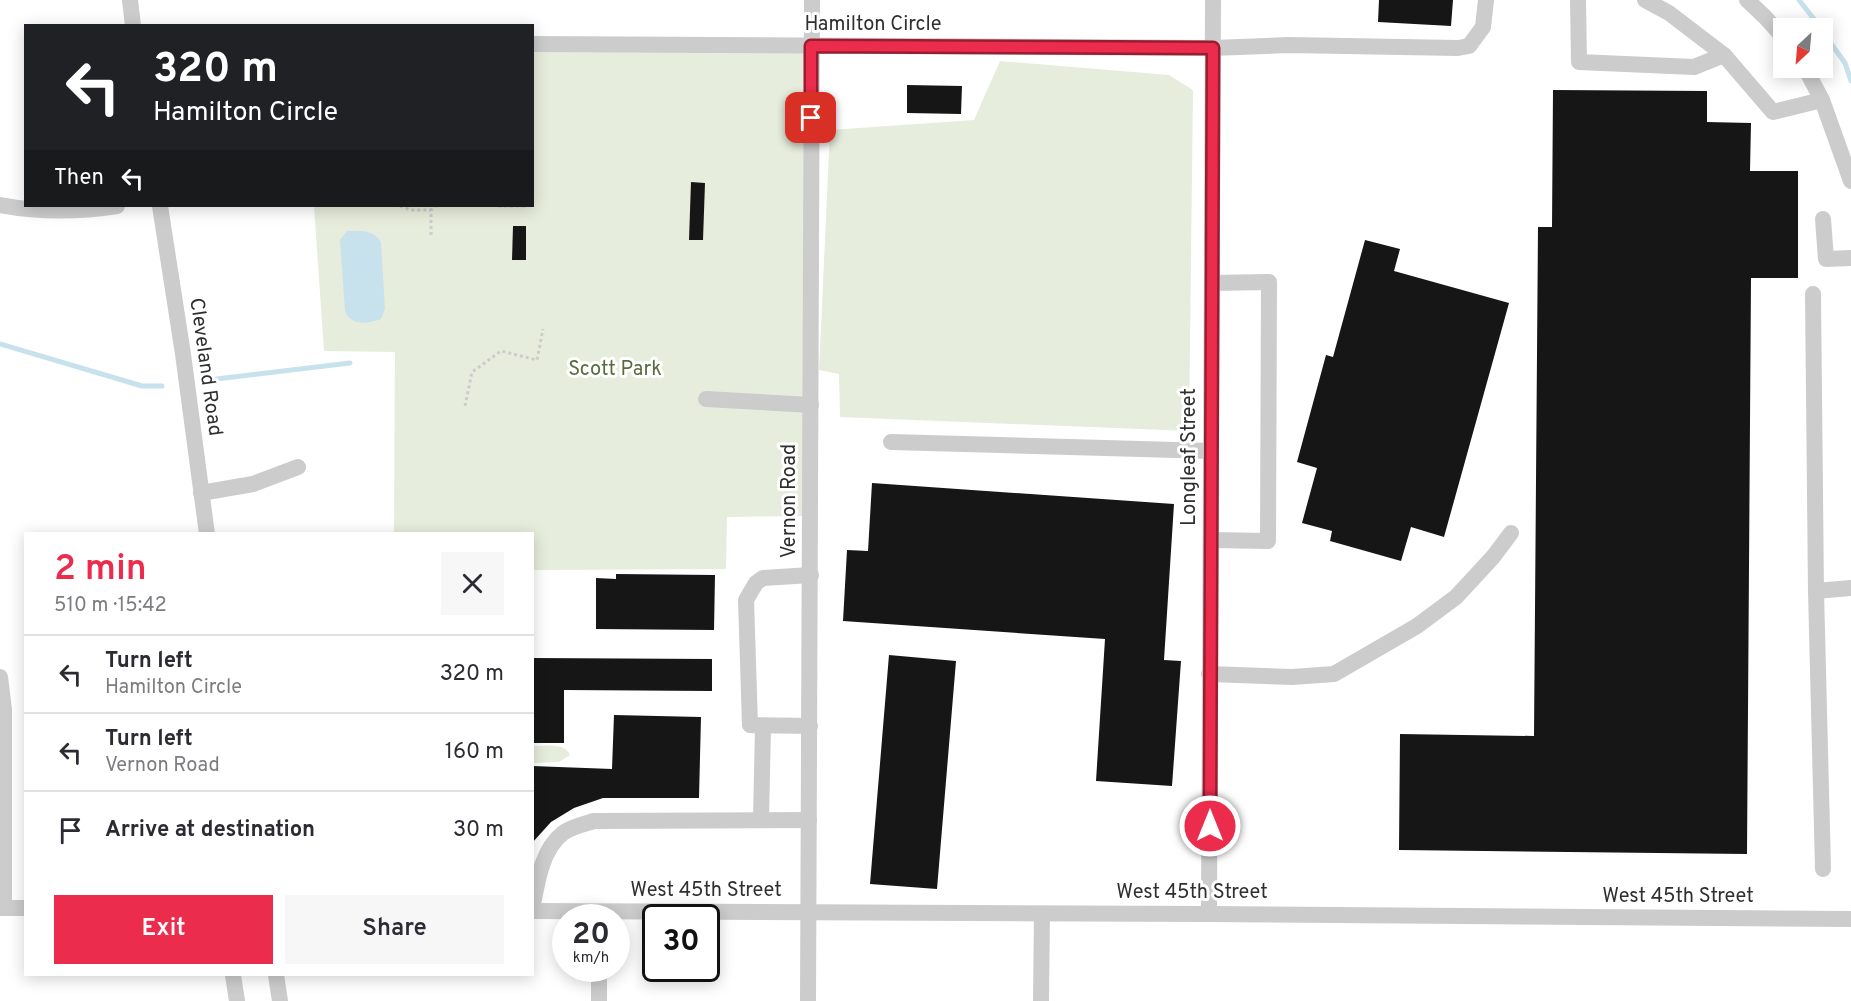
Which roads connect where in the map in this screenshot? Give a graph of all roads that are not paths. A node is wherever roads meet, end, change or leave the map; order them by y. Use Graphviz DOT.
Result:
graph roads {
  1 [pos="130,0"];
  2 [pos="812,0"];
  3 [pos="1213,0"];
  4 [pos="1486,0"];
  5 [pos="1578,0"];
  6 [pos="1645,0"];
  7 [pos="1747,0"];
  8 [pos="133,24"];
  9 [pos="1773,26"];
  10 [pos="534,44"];
  11 [pos="811,46"];
  12 [pos="1213,48"];
  13 [pos="1724,55"];
  14 [pos="1810,78"];
  15 [pos="1822,100"];
  16 [pos="1851,181"];
  17 [pos="0,205"];
  18 [pos="110,207"];
  19 [pos="160,207"];
  20 [pos="1823,219"];
  21 [pos="1851,258"];
  22 [pos="1212,283"];
  23 [pos="1814,294"];
  24 [pos="706,399"];
  25 [pos="811,405"];
  26 [pos="891,442"];
  27 [pos="1211,451"];
  28 [pos="298,467"];
  29 [pos="201,493"];
  30 [pos="207,532"];
  31 [pos="1511,533"];
  32 [pos="1211,540"];
  33 [pos="811,575"];
  34 [pos="1851,588"];
  35 [pos="1816,591"];
  36 [pos="1209,674"];
  37 [pos="0,677"];
  38 [pos="763,726"];
  39 [pos="810,726"];
  40 [pos="761,820"];
  41 [pos="809,820"];
  42 [pos="1823,869"];
  43 [pos="534,900"];
  44 [pos="2,908"];
  45 [pos="24,908"];
  46 [pos="534,910"];
  47 [pos="552,911"];
  48 [pos="809,912"];
  49 [pos="1042,914"];
  50 [pos="1209,914"];
  51 [pos="630,915"];
  52 [pos="1851,919"];
  53 [pos="233,976"];
  54 [pos="276,976"];
  55 [pos="599,982"];
  56 [pos="237,1001"];
  57 [pos="280,1001"];
  58 [pos="599,1001"];
  59 [pos="808,1001"];
  60 [pos="1041,1001"];
  1 -- 8 [label="street"];
  2 -- 11 [label="street, Vernon Road"];
  3 -- 12 [label="street, Longleaf Street"];
  4 -- 12 [label="street, Hamilton Circle"];
  5 -- 13 [label="street"];
  6 -- 13 [label="street"];
  7 -- 9 [label="street"];
  10 -- 11 [label="street, Hamilton Circle"];
  11 -- 12 [label="street, Hamilton Circle"];
  11 -- 25 [label="street, Vernon Road"];
  12 -- 22 [label="street, Longleaf Street"];
  13 -- 15 [label="street"];
  14 -- 15 [label="street"];
  15 -- 16 [label="street"];
  17 -- 18 [label="street"];
  19 -- 29 [label="street, Cleveland Road"];
  20 -- 21 [label="street"];
  22 -- 27 [label="street, Longleaf Street"];
  22 -- 32 [label="street"];
  23 -- 35 [label="street"];
  24 -- 25 [label="street"];
  25 -- 33 [label="street, Vernon Road"];
  26 -- 27 [label="street"];
  27 -- 32 [label="street, Longleaf Street"];
  28 -- 29 [label="street"];
  29 -- 30 [label="street, Cleveland Road"];
  31 -- 36 [label="street"];
  32 -- 36 [label="street, Longleaf Street"];
  33 -- 38 [label="street"];
  33 -- 39 [label="street, Vernon Road"];
  34 -- 35 [label="street"];
  35 -- 42 [label="street"];
  36 -- 50 [label="street, Longleaf Street"];
  37 -- 44 [label="street"];
  38 -- 39 [label="street"];
  38 -- 40 [label="street"];
  39 -- 41 [label="street, Vernon Road"];
  40 -- 41 [label="street"];
  40 -- 43 [label="street"];
  41 -- 48 [label="street, Vernon Road"];
  44 -- 45 [label="street"];
  46 -- 47 [label="street, West 45th Street"];
  48 -- 49 [label="street, West 45th Street"];
  48 -- 51 [label="street, West 45th Street"];
  48 -- 59 [label="street, Vernon Road"];
  49 -- 50 [label="street, West 45th Street"];
  49 -- 60 [label="street"];
  50 -- 52 [label="street, West 45th Street"];
  53 -- 56 [label="street"];
  54 -- 57 [label="street"];
  55 -- 58 [label="street"];
}
